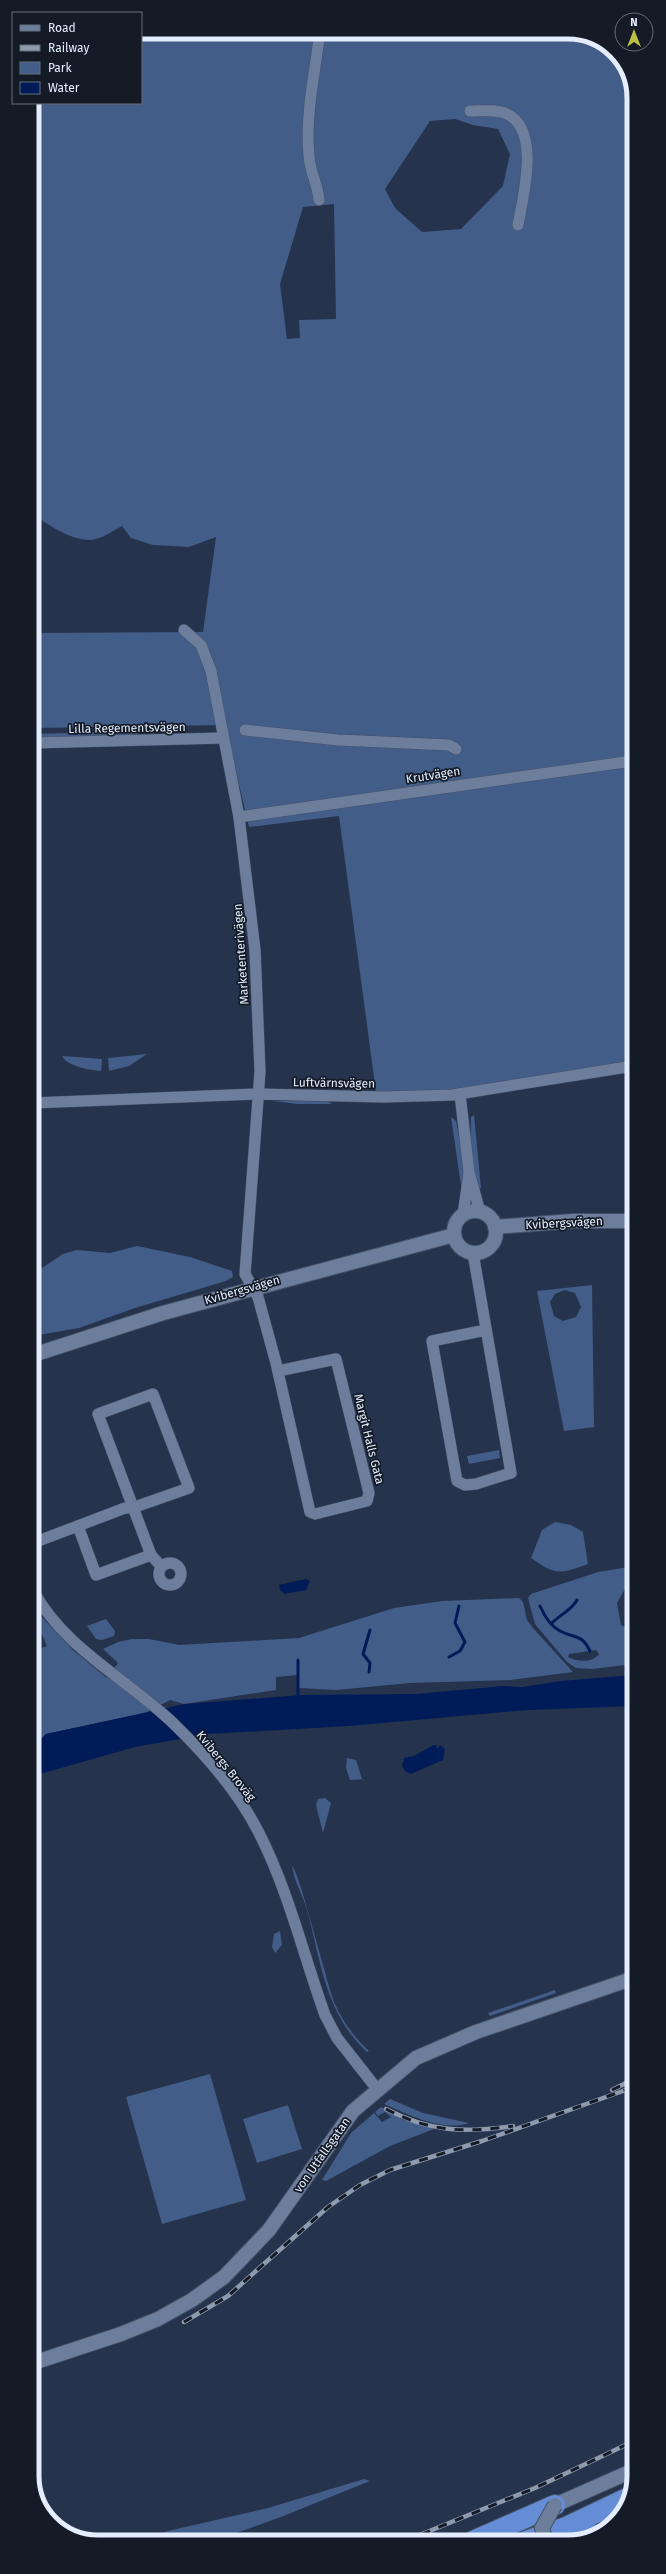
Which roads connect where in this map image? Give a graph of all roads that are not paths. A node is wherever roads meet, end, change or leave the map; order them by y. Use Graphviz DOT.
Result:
graph roads {
  1 [pos="319,39"];
  2 [pos="470,111"];
  3 [pos="320,200"];
  4 [pos="518,225"];
  5 [pos="184,630"];
  6 [pos="245,730"];
  7 [pos="223,738"];
  8 [pos="39,743"];
  9 [pos="456,749"];
  10 [pos="627,760"];
  11 [pos="239,816"];
  12 [pos="627,1067"];
  13 [pos="258,1094"];
  14 [pos="460,1094"];
  15 [pos="39,1103"];
  16 [pos="469,1172"];
  17 [pos="480,1212"];
  18 [pos="463,1215"];
  19 [pos="627,1221"];
  20 [pos="496,1227"];
  21 [pos="454,1235"];
  22 [pos="473,1253"];
  23 [pos="252,1287"];
  24 [pos="486,1330"];
  25 [pos="39,1354"];
  26 [pos="278,1371"];
  27 [pos="132,1508"];
  28 [pos="78,1526"];
  29 [pos="39,1541"];
  30 [pos="150,1556"];
  31 [pos="161,1566"];
  32 [pos="39,1604"];
  33 [pos="627,1980"];
  34 [pos="377,2090"];
  35 [pos="39,2360"];
  36 [pos="627,2473"];
  37 [pos="621,2501"];
  38 [pos="555,2505"];
  39 [pos="487,2535"];
  40 [pos="542,2535"];
  41 [pos="544,2535"];
  1 -- 3 [label="street"];
  2 -- 4 [label="street"];
  5 -- 7 [label="street, Marketenterivägen"];
  6 -- 9 [label="street"];
  7 -- 8 [label="street, Lilla Regementsvägen"];
  7 -- 11 [label="street, Marketenterivägen"];
  10 -- 11 [label="street, Krutvägen"];
  11 -- 13 [label="street, Marketenterivägen"];
  12 -- 14 [label="street, Luftvärnsvägen"];
  13 -- 14 [label="street, Luftvärnsvägen"];
  13 -- 15 [label="street, Luftvärnsvägen"];
  13 -- 23 [label="street, Marketenterivägen"];
  14 -- 16 [label="street"];
  16 -- 17 [label="street"];
  16 -- 18 [label="street"];
  17 -- 18 [label="street"];
  17 -- 20 [label="street"];
  18 -- 21 [label="street"];
  19 -- 20 [label="street, Kvibergsvägen"];
  20 -- 22 [label="street"];
  21 -- 22 [label="street"];
  21 -- 23 [label="street, Kvibergsvägen"];
  22 -- 24 [label="street"];
  23 -- 25 [label="street, Kvibergsvägen"];
  23 -- 26 [label="street, Margit Halls Gata"];
  24 -- 24 [label="street"];
  26 -- 26 [label="street, Margit Halls Gata"];
  27 -- 27 [label="street"];
  27 -- 28 [label="street"];
  27 -- 30 [label="street"];
  28 -- 29 [label="street"];
  28 -- 30 [label="street"];
  30 -- 31 [label="street"];
  32 -- 34 [label="street, Kvibergs Broväg"];
  33 -- 34 [label="street, von Utfallsgatan"];
  34 -- 35 [label="street, von Utfallsgatan"];
  36 -- 38 [label="street"];
  37 -- 40 [label="highway"];
  38 -- 39 [label="highway"];
  38 -- 41 [label="street, bridge"];
}
